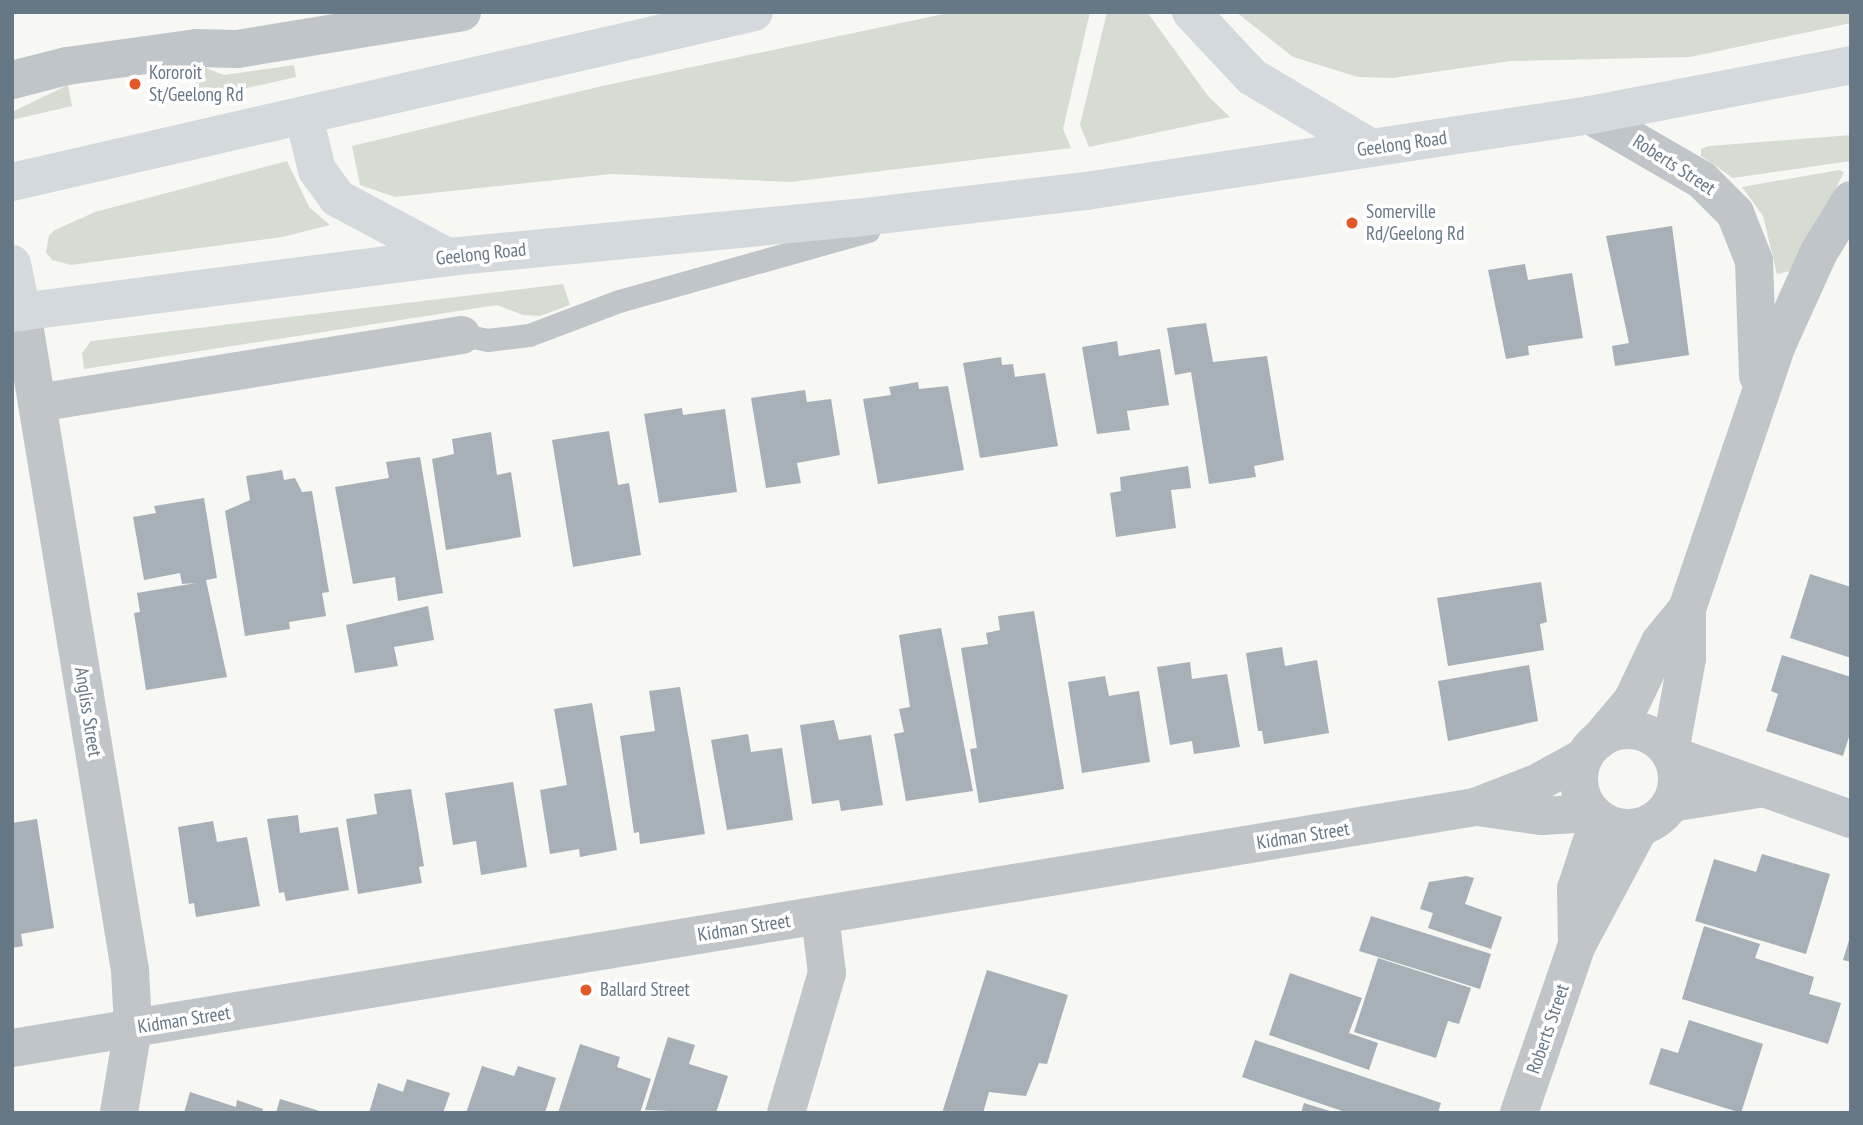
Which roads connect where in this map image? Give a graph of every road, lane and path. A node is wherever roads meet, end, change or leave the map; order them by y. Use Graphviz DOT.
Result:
graph roads {
  1 [pos="462,12"];
  2 [pos="1191,12"];
  3 [pos="733,14"];
  4 [pos="325,24"];
  5 [pos="1851,65"];
  6 [pos="12,80"];
  7 [pos="1590,115"];
  8 [pos="304,117"];
  9 [pos="1371,148"];
  10 [pos="12,182"];
  11 [pos="1851,200"];
  12 [pos="951,207"];
  13 [pos="448,257"];
  14 [pos="12,264"];
  15 [pos="17,312"];
  16 [pos="462,335"];
  17 [pos="1758,396"];
  18 [pos="37,403"];
  19 [pos="1688,609"];
  20 [pos="1591,749"];
  21 [pos="1671,754"];
  22 [pos="1758,789"];
  23 [pos="1671,803"];
  24 [pos="1475,807"];
  25 [pos="1596,816"];
  26 [pos="1851,819"];
  27 [pos="1640,827"];
  28 [pos="820,916"];
  29 [pos="1577,945"];
  30 [pos="133,1028"];
  31 [pos="12,1048"];
  32 [pos="119,1113"];
  33 [pos="786,1113"];
  34 [pos="1520,1113"];
  1 -- 4 [label="street"];
  2 -- 9 [label="highway"];
  3 -- 8 [label="highway"];
  4 -- 6 [label="street"];
  5 -- 7 [label="highway, Geelong Road"];
  7 -- 9 [label="highway, Geelong Road"];
  7 -- 17 [label="street, Roberts Street"];
  8 -- 10 [label="highway"];
  8 -- 13 [label="highway"];
  9 -- 12 [label="highway, Geelong Road"];
  11 -- 17 [label="street, Roberts Street"];
  12 -- 13 [label="highway, Geelong Road"];
  12 -- 16 [label="lane, Geelong Road"];
  13 -- 15 [label="highway, Geelong Road"];
  14 -- 15 [label="highway"];
  15 -- 18 [label="street, Angliss Street"];
  16 -- 18 [label="street, Geelong Road"];
  17 -- 19 [label="street, Roberts Street"];
  18 -- 30 [label="street, Angliss Street"];
  19 -- 20 [label="street, Roberts Street"];
  19 -- 21 [label="street, Roberts Street"];
  20 -- 21 [label="street"];
  20 -- 24 [label="street, Kidman Street"];
  20 -- 25 [label="street"];
  21 -- 22 [label="street"];
  21 -- 23 [label="street"];
  22 -- 23 [label="street"];
  22 -- 26 [label="street"];
  23 -- 27 [label="street"];
  24 -- 25 [label="street, Kidman Street"];
  24 -- 28 [label="street, Kidman Street"];
  25 -- 27 [label="street"];
  25 -- 29 [label="street, Roberts Street"];
  27 -- 29 [label="street, Roberts Street"];
  28 -- 30 [label="street, Kidman Street"];
  28 -- 33 [label="street"];
  29 -- 34 [label="street, Roberts Street"];
  30 -- 31 [label="street, Kidman Street"];
  30 -- 32 [label="street, Angliss Street"];
}
